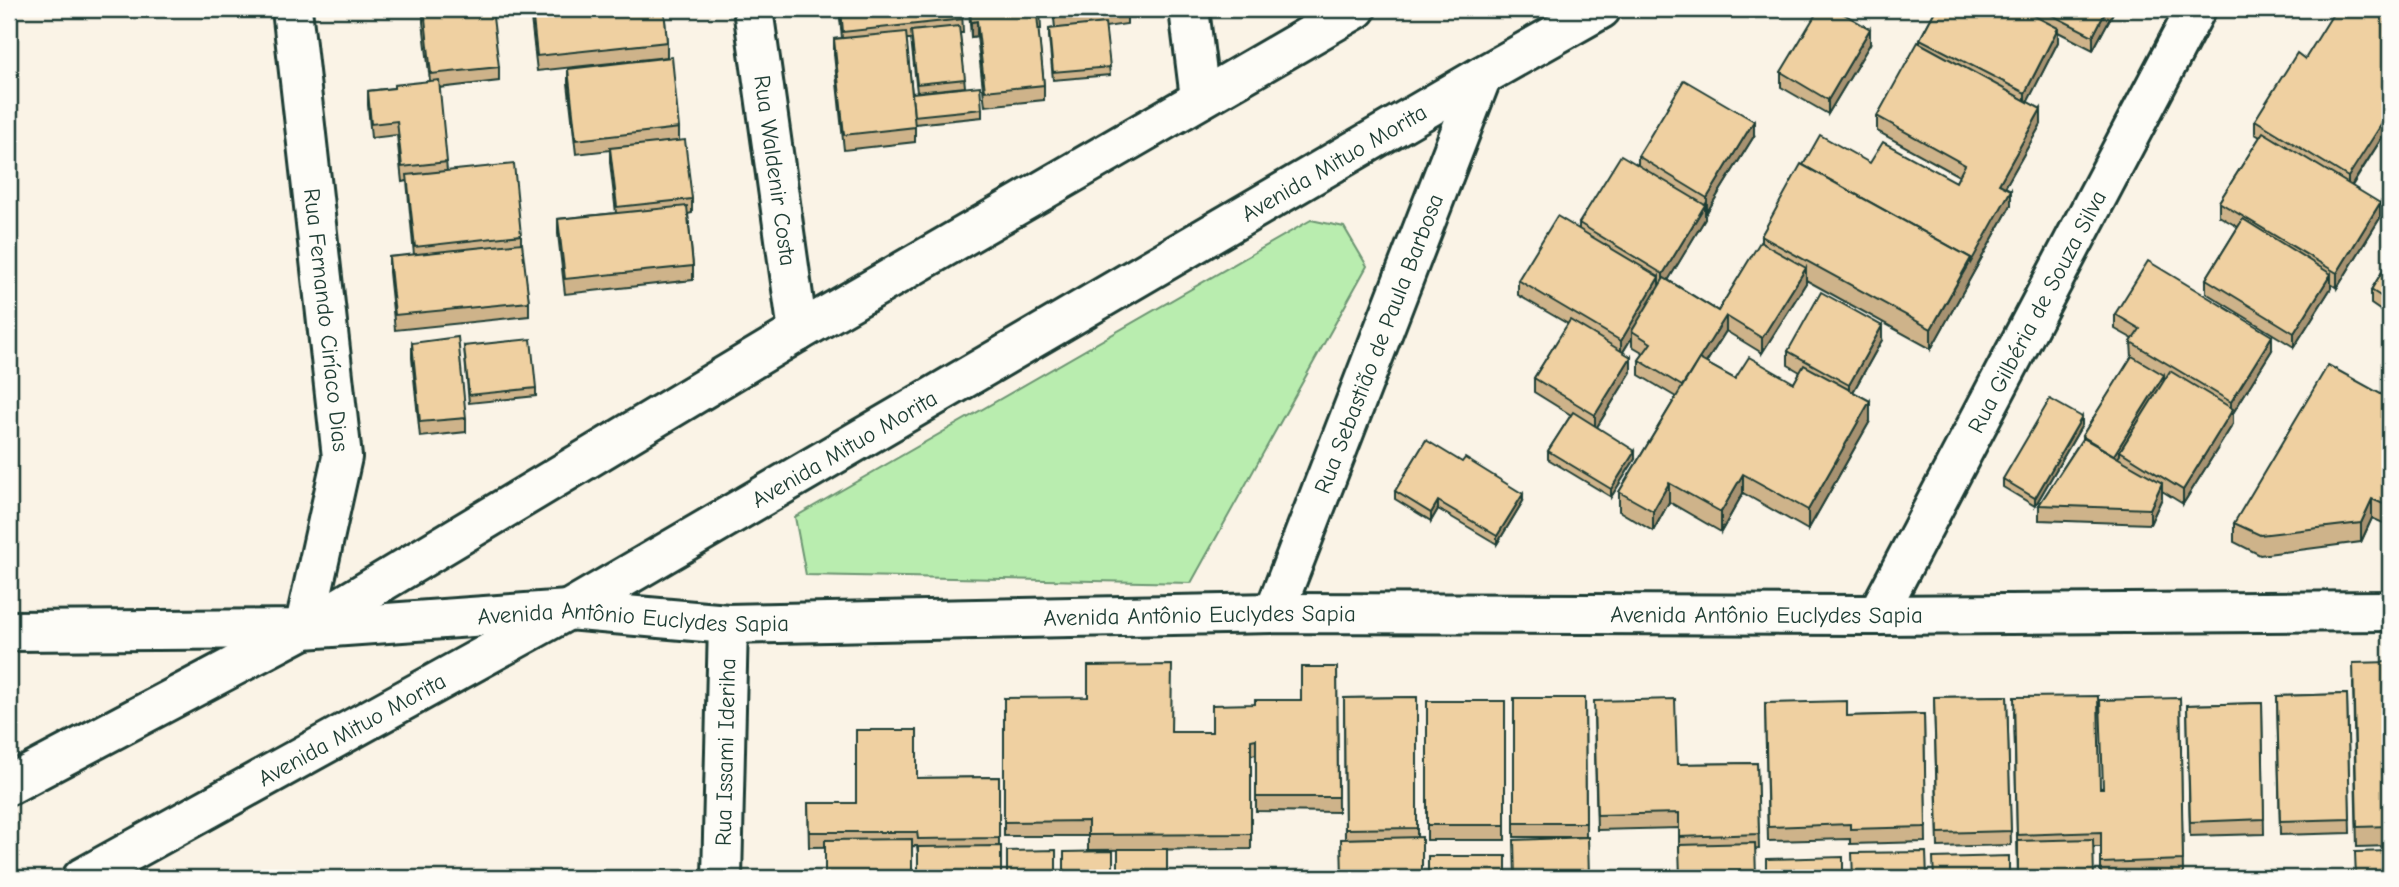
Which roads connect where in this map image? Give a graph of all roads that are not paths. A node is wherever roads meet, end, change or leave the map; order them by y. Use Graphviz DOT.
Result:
graph roads {
  1 [pos="292,9"];
  2 [pos="754,9"];
  3 [pos="1189,9"];
  4 [pos="1356,9"];
  5 [pos="1601,9"];
  6 [pos="2196,9"];
  7 [pos="1482,76"];
  8 [pos="1200,98"];
  9 [pos="798,332"];
  10 [pos="568,610"];
  11 [pos="2390,611"];
  12 [pos="1274,613"];
  13 [pos="1877,615"];
  14 [pos="728,624"];
  15 [pos="304,629"];
  16 [pos="9,631"];
  17 [pos="9,785"];
  18 [pos="82,878"];
  19 [pos="722,878"];
  1 -- 15 [label="street, Rua Fernando Ciríaco Dias"];
  2 -- 9 [label="street, Rua Waldenir Costa"];
  3 -- 8 [label="street"];
  4 -- 8 [label="street"];
  5 -- 7 [label="street, Avenida Mituo Morita"];
  6 -- 13 [label="street, Rua Gilbéria de Souza Silva"];
  7 -- 10 [label="street, Avenida Mituo Morita"];
  7 -- 12 [label="street, Rua Sebastião de Paula Barbosa"];
  8 -- 9 [label="street"];
  9 -- 15 [label="street"];
  10 -- 14 [label="street, Avenida Antônio Euclydes Sapia"];
  10 -- 15 [label="street, Avenida Antônio Euclydes Sapia"];
  10 -- 18 [label="street, Avenida Mituo Morita"];
  11 -- 13 [label="street, Avenida Antônio Euclydes Sapia"];
  12 -- 13 [label="street, Avenida Antônio Euclydes Sapia"];
  12 -- 14 [label="street, Avenida Antônio Euclydes Sapia"];
  14 -- 19 [label="street, Rua Issami Ideriha"];
  15 -- 16 [label="street, Avenida Antônio Euclydes Sapia"];
  15 -- 17 [label="street"];
}
